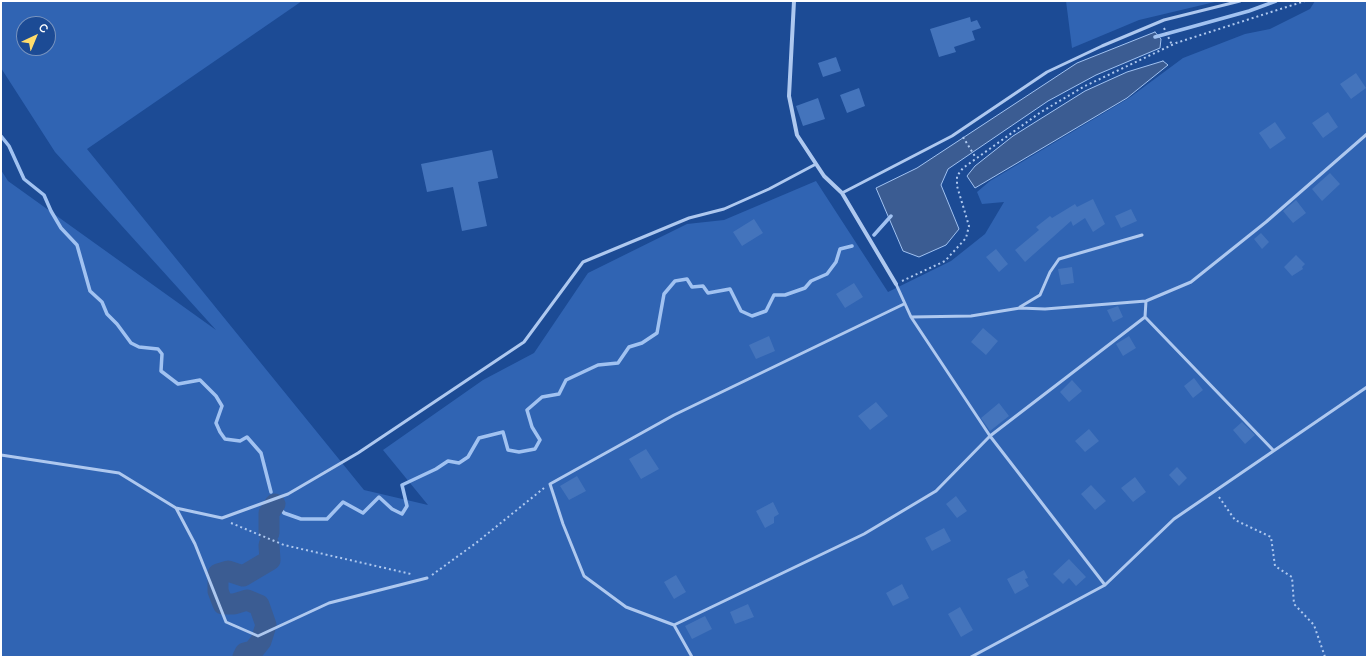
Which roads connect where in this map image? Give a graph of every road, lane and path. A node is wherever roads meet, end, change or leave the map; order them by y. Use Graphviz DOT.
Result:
graph roads {
  1 [pos="794,1"];
  2 [pos="1240,1"];
  3 [pos="1305,1"];
  4 [pos="1163,26"];
  5 [pos="1172,45"];
  6 [pos="1367,134"];
  7 [pos="964,140"];
  8 [pos="976,158"];
  9 [pos="816,164"];
  10 [pos="842,193"];
  11 [pos="1142,235"];
  12 [pos="896,284"];
  13 [pos="1146,301"];
  14 [pos="904,304"];
  15 [pos="1020,308"];
  16 [pos="911,317"];
  17 [pos="1145,317"];
  18 [pos="1367,387"];
  19 [pos="990,436"];
  20 [pos="1274,450"];
  21 [pos="1,455"];
  22 [pos="550,484"];
  23 [pos="1214,491"];
  24 [pos="176,508"];
  25 [pos="222,518"];
  26 [pos="427,578"];
  27 [pos="1105,585"];
  28 [pos="674,625"];
  29 [pos="692,657"];
  30 [pos="971,657"];
  31 [pos="1325,657"];
  1 -- 9 [label="street"];
  2 -- 10 [label="lane"];
  3 -- 5 [label="path"];
  4 -- 5 [label="path"];
  5 -- 8 [label="path"];
  6 -- 13 [label="lane"];
  7 -- 8 [label="path"];
  8 -- 12 [label="path"];
  9 -- 10 [label="street"];
  9 -- 25 [label="lane"];
  10 -- 12 [label="street"];
  11 -- 15 [label="lane"];
  12 -- 14 [label="lane"];
  13 -- 15 [label="lane"];
  13 -- 17 [label="lane"];
  14 -- 16 [label="lane"];
  14 -- 22 [label="lane"];
  15 -- 16 [label="lane"];
  16 -- 19 [label="lane"];
  17 -- 19 [label="lane"];
  17 -- 20 [label="lane"];
  18 -- 20 [label="lane"];
  19 -- 27 [label="lane"];
  19 -- 28 [label="lane"];
  20 -- 23 [label="lane"];
  21 -- 24 [label="lane"];
  22 -- 26 [label="path"];
  22 -- 28 [label="lane"];
  23 -- 27 [label="lane"];
  23 -- 31 [label="path"];
  24 -- 25 [label="lane"];
  24 -- 26 [label="lane"];
  25 -- 26 [label="path"];
  27 -- 30 [label="lane"];
  28 -- 29 [label="lane"];
}
